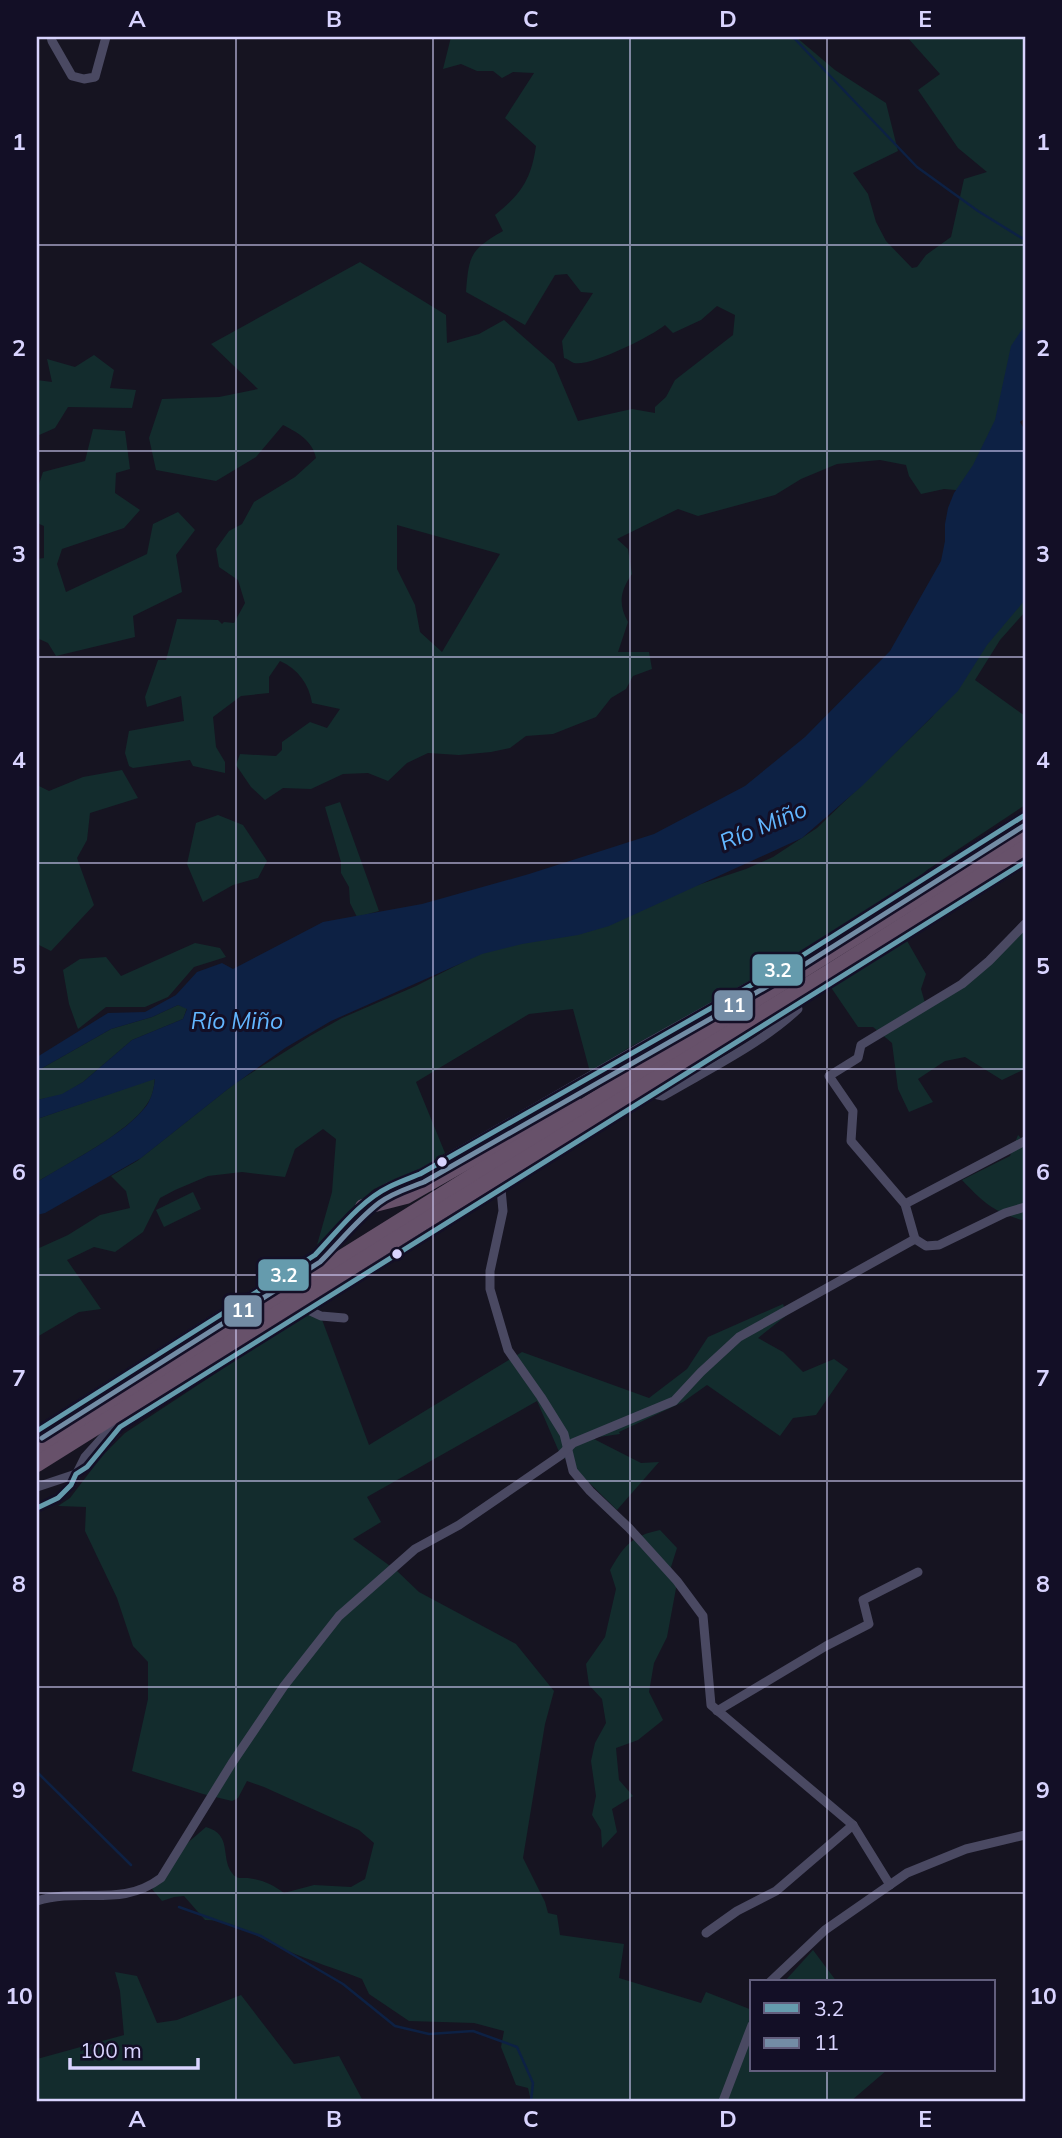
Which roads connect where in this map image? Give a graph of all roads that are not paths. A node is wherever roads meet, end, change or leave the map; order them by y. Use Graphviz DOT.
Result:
graph roads {
  1 [pos="51,37"];
  2 [pos="106,37"];
  3 [pos="1025,815"];
  4 [pos="1025,831"];
  5 [pos="1025,848"];
  6 [pos="1025,862"];
  7 [pos="1025,924"];
  8 [pos="726,1018"];
  9 [pos="1025,1141"];
  10 [pos="501,1189"];
  11 [pos="905,1204"];
  12 [pos="363,1207"];
  13 [pos="1025,1208"];
  14 [pos="915,1239"];
  15 [pos="308,1310"];
  16 [pos="344,1318"];
  17 [pos="37,1431"];
  18 [pos="37,1448"];
  19 [pos="567,1449"];
  20 [pos="37,1464"];
  21 [pos="76,1474"];
  22 [pos="37,1488"];
  23 [pos="37,1508"];
  24 [pos="918,1572"];
  25 [pos="717,1712"];
  26 [pos="853,1825"];
  27 [pos="1025,1835"];
  28 [pos="890,1885"];
  29 [pos="37,1901"];
  30 [pos="706,1933"];
  31 [pos="772,1980"];
  32 [pos="750,2030"];
  33 [pos="723,2101"];
  1 -- 2 [label="street"];
  3 -- 12 [label="street"];
  4 -- 8 [label="highway"];
  5 -- 20 [label="highway"];
  6 -- 10 [label="street"];
  7 -- 11 [label="street"];
  8 -- 12 [label="highway"];
  8 -- 18 [label="highway"];
  9 -- 11 [label="street"];
  10 -- 15 [label="street"];
  10 -- 19 [label="street"];
  11 -- 14 [label="street"];
  12 -- 17 [label="street"];
  13 -- 14 [label="street"];
  14 -- 19 [label="street"];
  15 -- 16 [label="street"];
  15 -- 21 [label="street"];
  19 -- 25 [label="street"];
  19 -- 29 [label="street"];
  21 -- 22 [label="street"];
  21 -- 23 [label="street"];
  24 -- 25 [label="street"];
  25 -- 26 [label="street"];
  26 -- 28 [label="street"];
  26 -- 30 [label="street"];
  27 -- 28 [label="street"];
  28 -- 31 [label="street"];
  32 -- 33 [label="street"];
}
